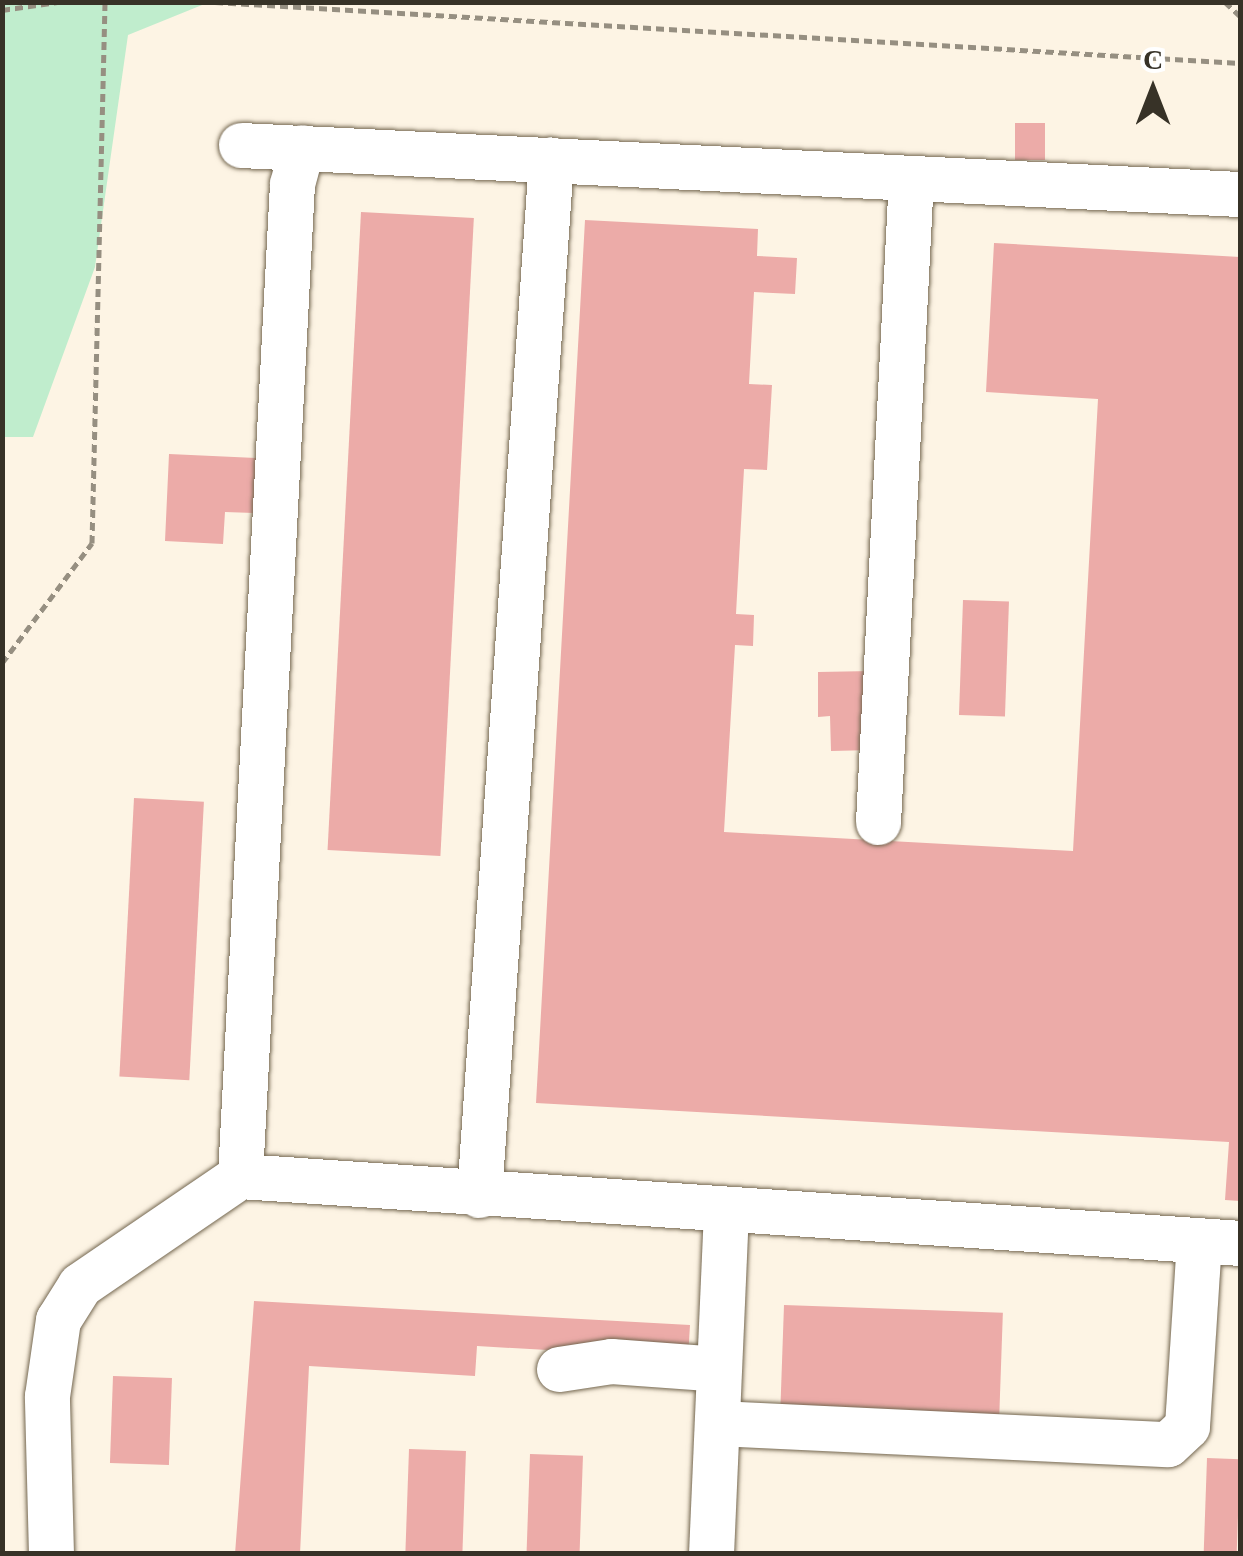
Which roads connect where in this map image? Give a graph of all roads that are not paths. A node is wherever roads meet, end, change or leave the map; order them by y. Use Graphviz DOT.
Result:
graph roads {
  1 [pos="242,145"];
  2 [pos="302,147"];
  3 [pos="551,160"];
  4 [pos="911,178"];
  5 [pos="1240,194"];
  6 [pos="878,822"];
  7 [pos="240,1176"];
  8 [pos="480,1195"];
  9 [pos="726,1210"];
  10 [pos="1220,1242"];
  11 [pos="559,1369"];
  12 [pos="719,1369"];
  13 [pos="716,1423"];
  14 [pos="51,1554"];
  15 [pos="711,1554"];
  1 -- 2 [label="lane"];
  2 -- 3 [label="lane"];
  2 -- 7 [label="lane"];
  3 -- 4 [label="lane"];
  3 -- 8 [label="lane"];
  4 -- 5 [label="lane"];
  4 -- 6 [label="lane"];
  7 -- 8 [label="lane"];
  7 -- 14 [label="lane"];
  8 -- 9 [label="lane"];
  9 -- 10 [label="lane"];
  9 -- 12 [label="lane"];
  10 -- 13 [label="lane"];
  11 -- 12 [label="lane"];
  12 -- 13 [label="lane"];
  13 -- 15 [label="lane"];
}
